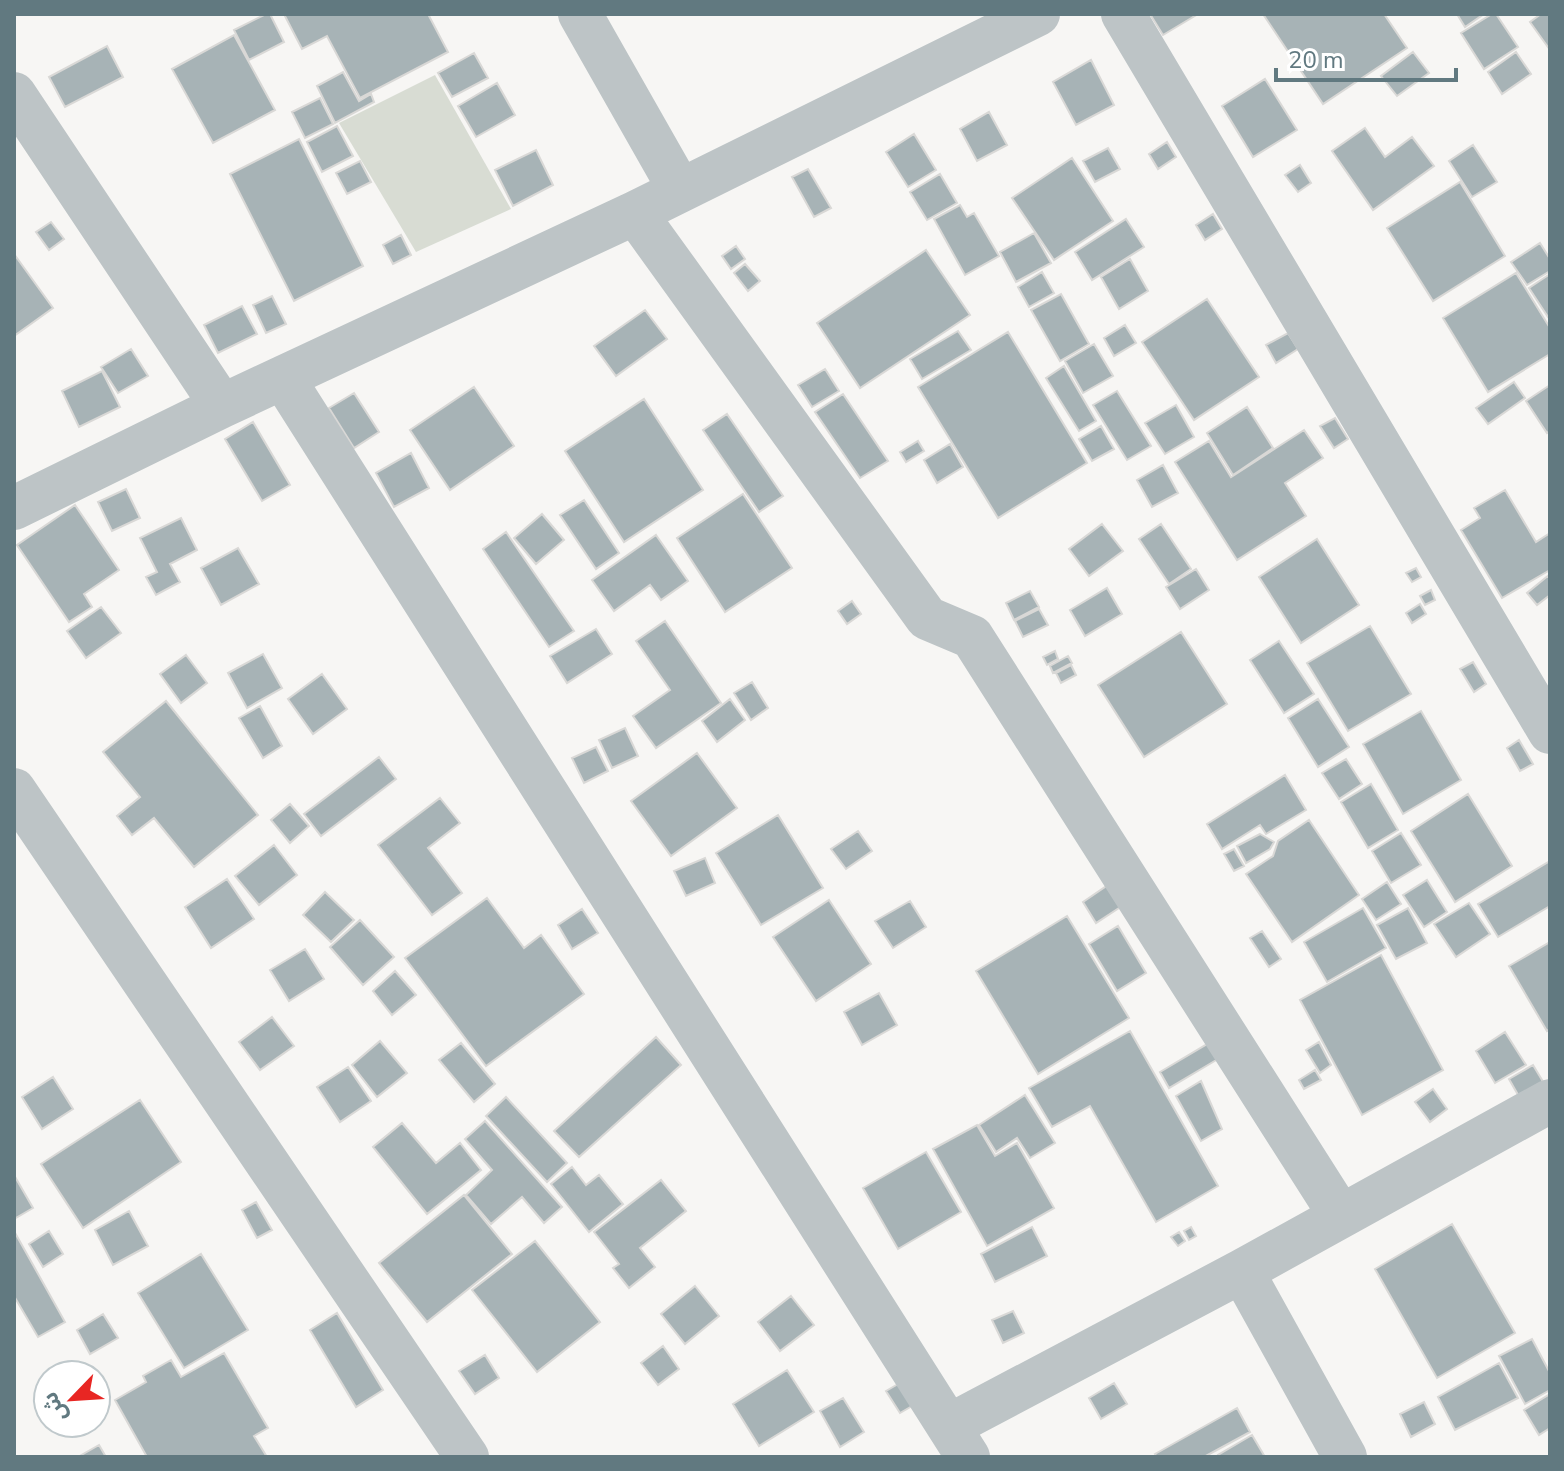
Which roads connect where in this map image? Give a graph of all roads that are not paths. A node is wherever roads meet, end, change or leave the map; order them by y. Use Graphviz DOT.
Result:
graph roads {
  1 [pos="580,14"];
  2 [pos="1038,14"];
  3 [pos="1123,14"];
  4 [pos="14,94"];
  5 [pos="680,190"];
  6 [pos="635,213"];
  7 [pos="283,378"];
  8 [pos="222,406"];
  9 [pos="14,508"];
  10 [pos="1550,732"];
  11 [pos="14,790"];
  12 [pos="1548,1105"];
  13 [pos="1340,1215"];
  14 [pos="1242,1271"];
  15 [pos="958,1441"];
  16 [pos="467,1457"];
  17 [pos="1345,1457"];
  1 -- 5 [label="street"];
  2 -- 5 [label="street"];
  3 -- 10 [label="street"];
  4 -- 8 [label="street"];
  5 -- 6 [label="street"];
  6 -- 7 [label="street"];
  6 -- 13 [label="street"];
  7 -- 8 [label="street"];
  7 -- 15 [label="street"];
  8 -- 9 [label="street"];
  11 -- 16 [label="street"];
  12 -- 13 [label="street"];
  13 -- 14 [label="street"];
  14 -- 15 [label="street"];
  14 -- 17 [label="street"];
}
